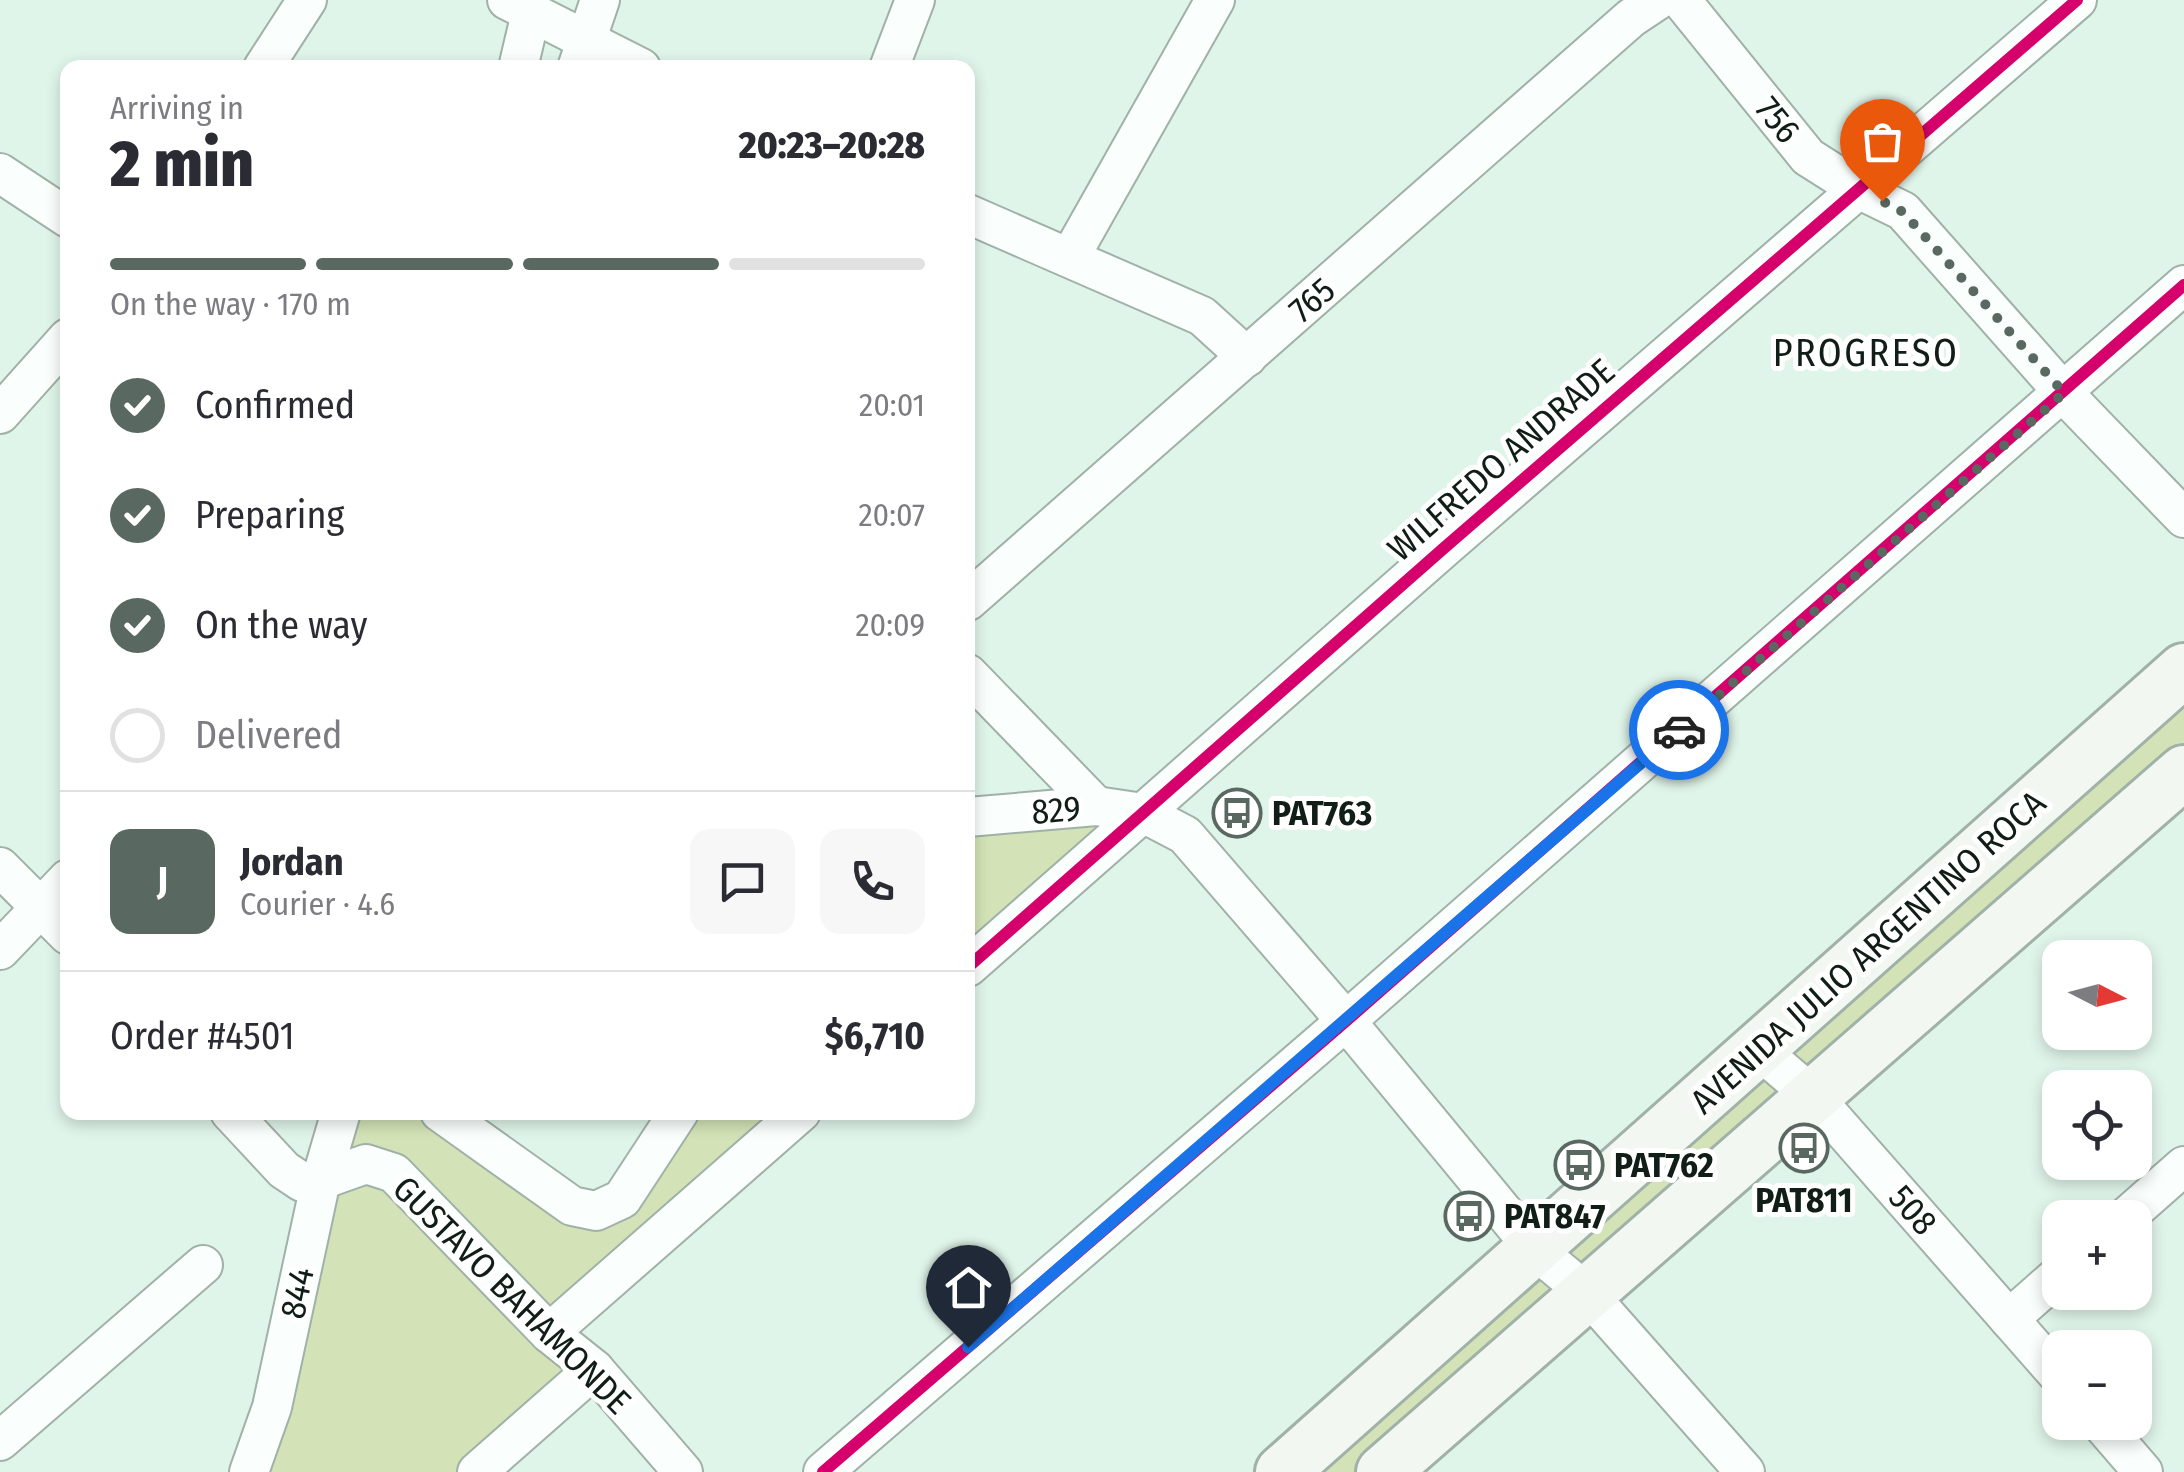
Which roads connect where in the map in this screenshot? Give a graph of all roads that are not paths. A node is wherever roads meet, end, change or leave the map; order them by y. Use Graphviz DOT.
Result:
graph roads {
  1 [pos="307,0"];
  2 [pos="600,0"];
  3 [pos="915,0"];
  4 [pos="1215,0"];
  5 [pos="1682,0"];
  6 [pos="2077,0"];
  7 [pos="519,6"];
  8 [pos="1634,6"];
  9 [pos="580,54"];
  10 [pos="268,60"];
  11 [pos="518,60"];
  12 [pos="606,60"];
  13 [pos="892,60"];
  14 [pos="0,173"];
  15 [pos="1860,190"];
  16 [pos="60,213"];
  17 [pos="975,217"];
  18 [pos="1070,256"];
  19 [pos="2184,285"];
  20 [pos="60,347"];
  21 [pos="1247,358"];
  22 [pos="2064,393"];
  23 [pos="0,414"];
  24 [pos="2184,518"];
  25 [pos="975,596"];
  26 [pos="2184,670"];
  27 [pos="975,681"];
  28 [pos="2184,772"];
  29 [pos="1096,806"];
  30 [pos="1143,813"];
  31 [pos="975,816"];
  32 [pos="0,867"];
  33 [pos="60,888"];
  34 [pos="42,908"];
  35 [pos="60,927"];
  36 [pos="0,950"];
  37 [pos="975,961"];
  38 [pos="1346,1021"];
  39 [pos="1759,1050"];
  40 [pos="1813,1096"];
  41 [pos="237,1120"];
  42 [pos="340,1120"];
  43 [pos="451,1120"];
  44 [pos="674,1120"];
  45 [pos="792,1120"];
  46 [pos="2184,1166"];
  47 [pos="321,1180"];
  48 [pos="2145,1200"];
  49 [pos="1536,1250"];
  50 [pos="203,1265"];
  51 [pos="2042,1290"];
  52 [pos="1586,1292"];
  53 [pos="2008,1319"];
  54 [pos="549,1333"];
  55 [pos="2042,1357"];
  56 [pos="594,1369"];
  57 [pos="2115,1440"];
  58 [pos="0,1441"];
  59 [pos="249,1472"];
  60 [pos="476,1472"];
  61 [pos="683,1472"];
  62 [pos="823,1472"];
  63 [pos="1282,1472"];
  64 [pos="1383,1472"];
  65 [pos="1745,1472"];
  66 [pos="2143,1472"];
  1 -- 10 [label="street"];
  2 -- 9 [label="street"];
  3 -- 13 [label="street"];
  4 -- 18 [label="street"];
  5 -- 15 [label="street, 756"];
  6 -- 15 [label="street, WILFREDO ANDRADE"];
  7 -- 9 [label="street"];
  7 -- 11 [label="street"];
  8 -- 21 [label="street, 765"];
  9 -- 12 [label="street"];
  14 -- 16 [label="street"];
  15 -- 22 [label="street, 756"];
  15 -- 30 [label="street, WILFREDO ANDRADE"];
  17 -- 18 [label="street"];
  18 -- 21 [label="street"];
  19 -- 22 [label="street"];
  20 -- 23 [label="street"];
  21 -- 25 [label="street, 765"];
  22 -- 24 [label="street, 756"];
  22 -- 38 [label="street"];
  26 -- 39 [label="main road, AVENIDA JULIO ARGENTINO ROCA"];
  27 -- 29 [label="street"];
  28 -- 40 [label="main road, AVENIDA JULIO ARGENTINO ROCA"];
  29 -- 30 [label="street, 829"];
  29 -- 31 [label="street, 829"];
  30 -- 37 [label="street, WILFREDO ANDRADE"];
  30 -- 38 [label="street"];
  32 -- 34 [label="street"];
  33 -- 34 [label="street"];
  34 -- 35 [label="street"];
  34 -- 36 [label="street"];
  38 -- 49 [label="street"];
  38 -- 62 [label="street"];
  39 -- 40 [label="street, 508"];
  39 -- 49 [label="main road, AVENIDA JULIO ARGENTINO ROCA"];
  40 -- 52 [label="main road, AVENIDA JULIO ARGENTINO ROCA"];
  40 -- 53 [label="street, 508"];
  41 -- 47 [label="street"];
  42 -- 47 [label="street, 844"];
  43 -- 44 [label="street"];
  45 -- 54 [label="street"];
  46 -- 48 [label="street"];
  47 -- 54 [label="street, GUSTAVO BAHAMONDE"];
  47 -- 59 [label="street, 844"];
  49 -- 52 [label="street"];
  49 -- 63 [label="main road, AVENIDA JULIO ARGENTINO ROCA"];
  50 -- 58 [label="street"];
  51 -- 53 [label="street"];
  52 -- 64 [label="main road, AVENIDA JULIO ARGENTINO ROCA"];
  52 -- 65 [label="street"];
  53 -- 55 [label="street, 508"];
  54 -- 56 [label="street, GUSTAVO BAHAMONDE"];
  56 -- 60 [label="street"];
  56 -- 61 [label="street, GUSTAVO BAHAMONDE"];
  57 -- 66 [label="street"];
}
